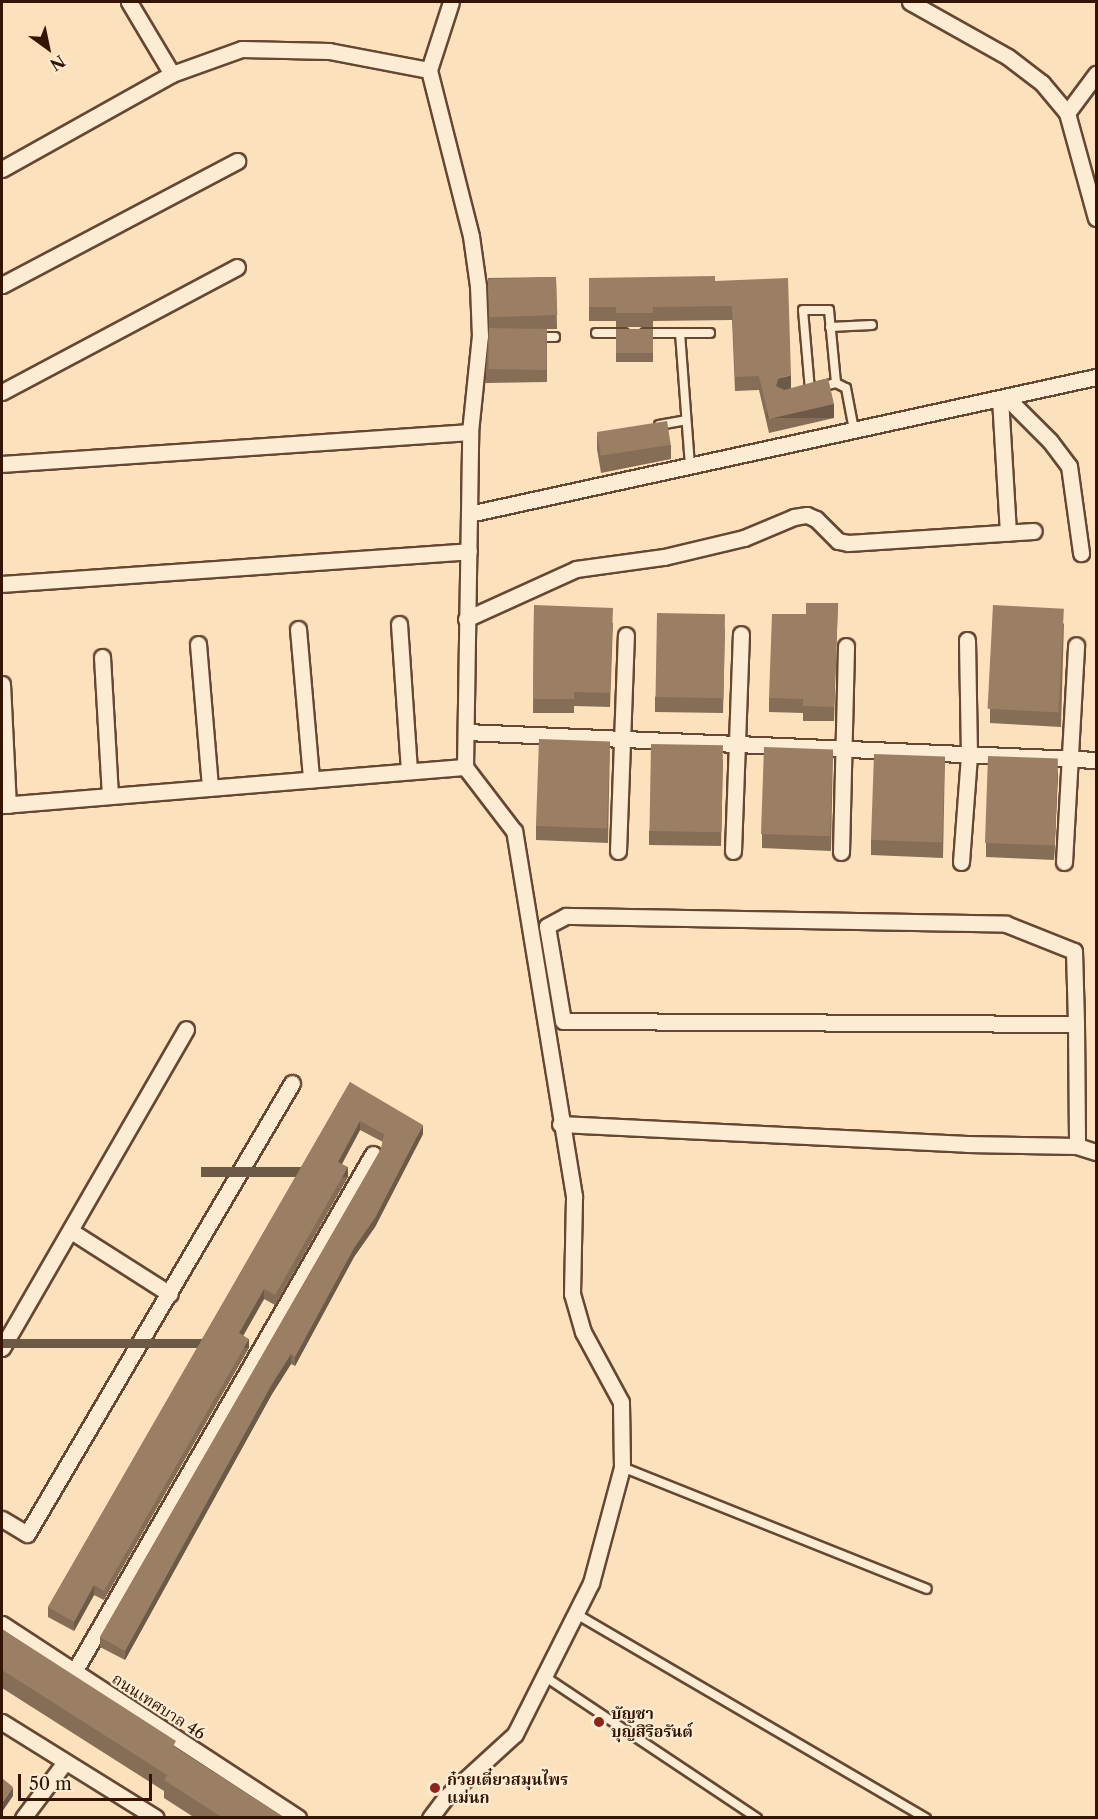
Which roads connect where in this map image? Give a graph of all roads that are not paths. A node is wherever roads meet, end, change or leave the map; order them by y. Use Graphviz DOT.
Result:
graph roads {
  1 [pos="129,2"];
  2 [pos="451,2"];
  3 [pos="910,2"];
  4 [pos="429,70"];
  5 [pos="172,74"];
  6 [pos="1096,74"];
  7 [pos="1067,113"];
  8 [pos="237,161"];
  9 [pos="2,170"];
  10 [pos="1096,218"];
  11 [pos="237,267"];
  12 [pos="2,285"];
  13 [pos="872,325"];
  14 [pos="830,327"];
  15 [pos="596,333"];
  16 [pos="680,333"];
  17 [pos="710,333"];
  18 [pos="534,337"];
  19 [pos="555,337"];
  20 [pos="1096,377"];
  21 [pos="836,383"];
  22 [pos="2,390"];
  23 [pos="810,390"];
  24 [pos="801,393"];
  25 [pos="1003,398"];
  26 [pos="686,420"];
  27 [pos="651,427"];
  28 [pos="854,430"];
  29 [pos="470,432"];
  30 [pos="2,464"];
  31 [pos="690,466"];
  32 [pos="469,513"];
  33 [pos="1034,531"];
  34 [pos="1008,533"];
  35 [pos="469,551"];
  36 [pos="1081,553"];
  37 [pos="2,584"];
  38 [pos="466,619"];
  39 [pos="399,624"];
  40 [pos="298,629"];
  41 [pos="741,634"];
  42 [pos="626,635"];
  43 [pos="967,640"];
  44 [pos="198,644"];
  45 [pos="1076,645"];
  46 [pos="846,646"];
  47 [pos="102,657"];
  48 [pos="2,684"];
  49 [pos="466,732"];
  50 [pos="620,739"];
  51 [pos="738,745"];
  52 [pos="843,749"];
  53 [pos="969,755"];
  54 [pos="1070,760"];
  55 [pos="1096,760"];
  56 [pos="465,767"];
  57 [pos="409,771"];
  58 [pos="310,779"];
  59 [pos="210,788"];
  60 [pos="110,796"];
  61 [pos="5,805"];
  62 [pos="618,851"];
  63 [pos="733,851"];
  64 [pos="841,852"];
  65 [pos="961,862"];
  66 [pos="1064,862"];
  67 [pos="1076,1024"];
  68 [pos="186,1029"];
  69 [pos="291,1083"];
  70 [pos="560,1124"];
  71 [pos="1077,1146"];
  72 [pos="1096,1152"];
  73 [pos="373,1154"];
  74 [pos="70,1231"];
  75 [pos="170,1294"];
  76 [pos="2,1348"];
  77 [pos="622,1467"];
  78 [pos="2,1519"];
  79 [pos="927,1589"];
  80 [pos="578,1615"];
  81 [pos="2,1624"];
  82 [pos="74,1672"];
  83 [pos="544,1676"];
  84 [pos="2,1722"];
  85 [pos="65,1762"];
  86 [pos="23,1818"];
  87 [pos="156,1818"];
  88 [pos="298,1818"];
  89 [pos="430,1818"];
  90 [pos="757,1818"];
  91 [pos="926,1818"];
  1 -- 5 [label="street"];
  2 -- 4 [label="street"];
  3 -- 7 [label="street"];
  4 -- 5 [label="street"];
  4 -- 29 [label="street"];
  5 -- 9 [label="street"];
  6 -- 7 [label="street"];
  7 -- 10 [label="street"];
  8 -- 12 [label="street"];
  11 -- 22 [label="street"];
  13 -- 14 [label="lane"];
  14 -- 21 [label="lane"];
  14 -- 23 [label="lane"];
  15 -- 16 [label="lane"];
  16 -- 17 [label="lane"];
  16 -- 26 [label="lane"];
  18 -- 19 [label="lane"];
  20 -- 25 [label="street"];
  21 -- 23 [label="lane"];
  21 -- 28 [label="lane"];
  23 -- 24 [label="lane"];
  25 -- 28 [label="street"];
  25 -- 34 [label="street"];
  25 -- 36 [label="street"];
  26 -- 27 [label="lane"];
  26 -- 31 [label="lane"];
  28 -- 31 [label="street"];
  29 -- 30 [label="street"];
  29 -- 32 [label="street"];
  31 -- 32 [label="street"];
  32 -- 35 [label="street"];
  33 -- 34 [label="street"];
  34 -- 38 [label="street"];
  35 -- 37 [label="street"];
  35 -- 38 [label="street"];
  38 -- 49 [label="street"];
  39 -- 57 [label="street"];
  40 -- 58 [label="street"];
  41 -- 51 [label="street"];
  42 -- 50 [label="street"];
  43 -- 53 [label="street"];
  44 -- 59 [label="street"];
  45 -- 54 [label="street"];
  46 -- 52 [label="street"];
  47 -- 60 [label="street"];
  48 -- 61 [label="street"];
  49 -- 50 [label="street"];
  49 -- 56 [label="street"];
  50 -- 51 [label="street"];
  50 -- 62 [label="street"];
  51 -- 52 [label="street"];
  51 -- 63 [label="street"];
  52 -- 53 [label="street"];
  52 -- 64 [label="street"];
  53 -- 54 [label="street"];
  53 -- 65 [label="street"];
  54 -- 55 [label="street"];
  54 -- 66 [label="street"];
  56 -- 57 [label="street"];
  56 -- 70 [label="street"];
  57 -- 58 [label="street"];
  58 -- 59 [label="street"];
  59 -- 60 [label="street"];
  60 -- 61 [label="street"];
  67 -- 67 [label="street"];
  67 -- 71 [label="street"];
  68 -- 74 [label="street"];
  69 -- 75 [label="street"];
  70 -- 71 [label="street"];
  70 -- 77 [label="street"];
  71 -- 72 [label="street"];
  73 -- 82 [label="street"];
  74 -- 75 [label="street"];
  74 -- 76 [label="street"];
  75 -- 78 [label="street"];
  77 -- 79 [label="lane"];
  77 -- 80 [label="street"];
  80 -- 83 [label="street"];
  80 -- 91 [label="lane"];
  81 -- 82 [label="street, ถนนเทศบาล 46"];
  82 -- 88 [label="street, ถนนเทศบาล 46"];
  83 -- 89 [label="street"];
  83 -- 90 [label="lane"];
  84 -- 85 [label="street"];
  85 -- 86 [label="street"];
  85 -- 87 [label="street"];
}
